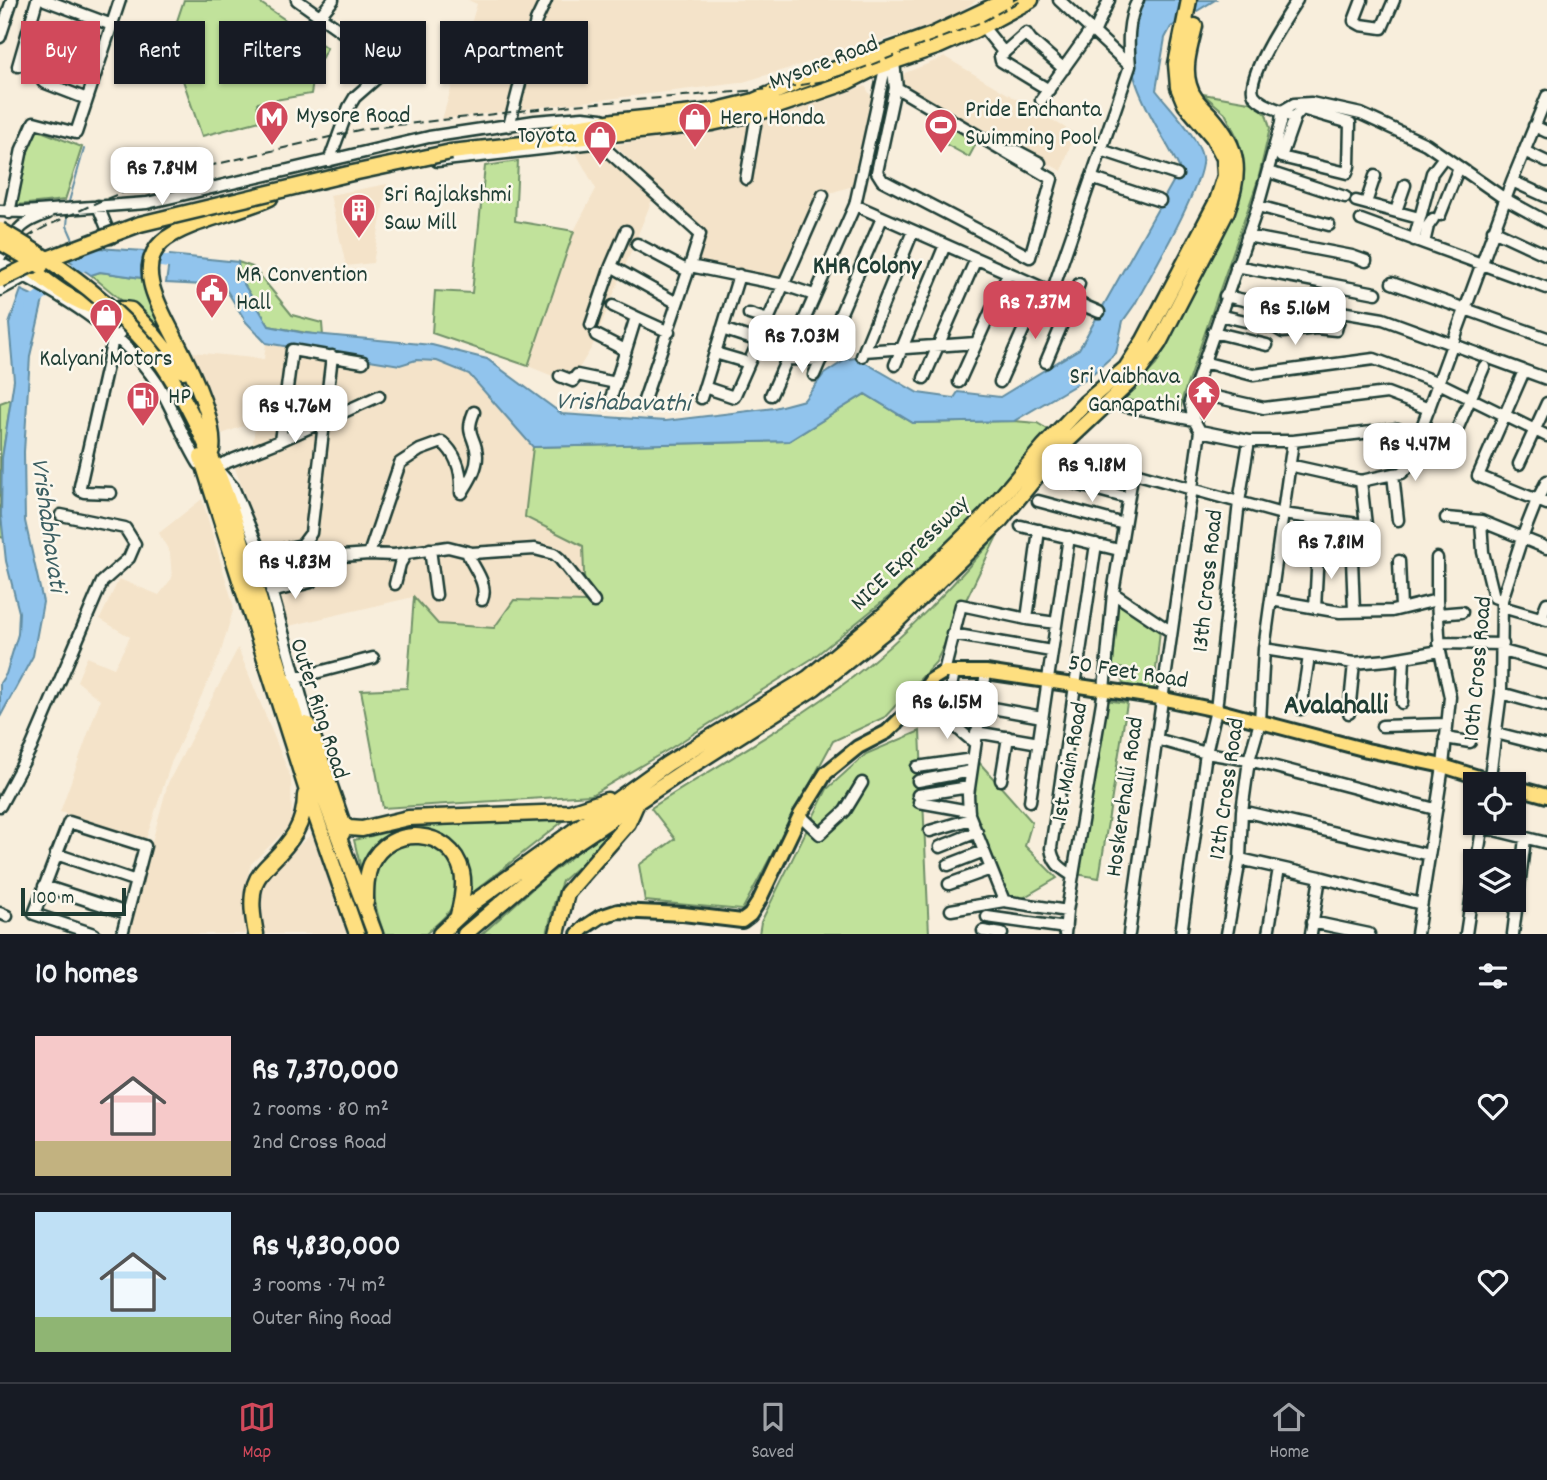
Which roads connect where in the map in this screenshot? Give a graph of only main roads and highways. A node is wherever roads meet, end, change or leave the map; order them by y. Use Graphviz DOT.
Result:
graph roads {
  1 [pos="1006,0"];
  2 [pos="1031,0"];
  3 [pos="1189,0"];
  4 [pos="1199,0"];
  5 [pos="1191,20"];
  6 [pos="619,127"];
  7 [pos="450,148"];
  8 [pos="270,198"];
  9 [pos="0,230"];
  10 [pos="2,253"];
  11 [pos="0,274"];
  12 [pos="0,280"];
  13 [pos="159,367"];
  14 [pos="201,399"];
  15 [pos="210,464"];
  16 [pos="303,724"];
  17 [pos="1463,773"];
  18 [pos="306,788"];
  19 [pos="1526,790"];
  20 [pos="1547,796"];
  21 [pos="632,797"];
  22 [pos="343,824"];
  23 [pos="341,845"];
  24 [pos="366,911"];
  25 [pos="458,915"];
  26 [pos="256,934"];
  27 [pos="357,934"];
  28 [pos="375,934"];
  29 [pos="440,934"];
  30 [pos="465,934"];
  31 [pos="557,934"];
  32 [pos="579,934"];
  1 -- 6 [label="highway, Mysore Road"];
  2 -- 6 [label="highway, Mysore Road"];
  3 -- 5 [label="highway, NICE Expressway"];
  4 -- 5 [label="highway, NICE Expressway"];
  5 -- 21 [label="highway, NICE Expressway"];
  6 -- 7 [label="highway, Mysore Road"];
  6 -- 7 [label="highway, Mysore Road"];
  7 -- 11 [label="highway, bridge"];
  7 -- 12 [label="highway, bridge"];
  8 -- 14 [label="highway"];
  9 -- 13 [label="highway, bridge"];
  10 -- 13 [label="highway, bridge"];
  10 -- 14 [label="highway"];
  13 -- 15 [label="highway, Outer Ring Road"];
  14 -- 15 [label="highway"];
  15 -- 16 [label="highway, Outer Ring Road"];
  15 -- 18 [label="highway, Outer Ring Road"];
  16 -- 22 [label="highway"];
  16 -- 23 [label="highway, Outer Ring Road"];
  17 -- 32 [label="main road, 50 Feet Road"];
  18 -- 26 [label="highway"];
  18 -- 27 [label="highway, Outer Ring Road"];
  19 -- 20 [label="main road"];
  21 -- 22 [label="highway"];
  21 -- 25 [label="highway, NICE Expressway"];
  21 -- 30 [label="highway, NICE Expressway"];
  21 -- 31 [label="highway"];
  22 -- 23 [label="highway"];
  23 -- 24 [label="highway, Outer Ring Road"];
  24 -- 25 [label="highway"];
  24 -- 28 [label="highway, Outer Ring Road"];
  25 -- 29 [label="highway, NICE Expressway"];
}
